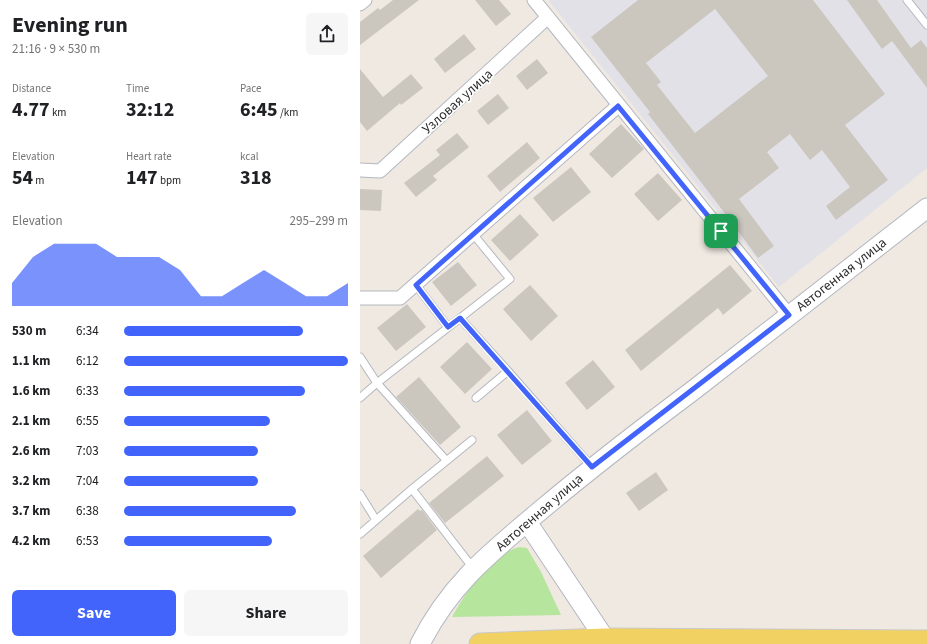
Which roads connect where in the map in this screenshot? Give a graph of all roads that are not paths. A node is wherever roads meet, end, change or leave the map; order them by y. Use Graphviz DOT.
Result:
graph roads {
  1 [pos="365,0"];
  2 [pos="534,0"];
  3 [pos="907,0"];
  4 [pos="360,4"];
  5 [pos="548,17"];
  6 [pos="927,25"];
  7 [pos="618,106"];
  8 [pos="360,170"];
  9 [pos="927,208"];
  10 [pos="473,234"];
  11 [pos="416,285"];
  12 [pos="360,298"];
  13 [pos="789,315"];
  14 [pos="460,318"];
  15 [pos="448,327"];
  16 [pos="360,358"];
  17 [pos="508,371"];
  18 [pos="377,382"];
  19 [pos="360,398"];
  20 [pos="476,398"];
  21 [pos="472,440"];
  22 [pos="446,460"];
  23 [pos="592,467"];
  24 [pos="412,489"];
  25 [pos="360,494"];
  26 [pos="376,520"];
  27 [pos="527,522"];
  28 [pos="360,534"];
  29 [pos="473,568"];
  30 [pos="604,639"];
  31 [pos="927,641"];
  32 [pos="420,644"];
  33 [pos="480,644"];
  1 -- 4 [label="street"];
  2 -- 5 [label="street"];
  3 -- 6 [label="lane"];
  5 -- 7 [label="street"];
  5 -- 8 [label="street, Узловая улица"];
  7 -- 10 [label="street"];
  7 -- 13 [label="street"];
  9 -- 13 [label="street, Автогенная улица"];
  10 -- 11 [label="street"];
  10 -- 14 [label="lane"];
  11 -- 12 [label="street"];
  11 -- 15 [label="lane"];
  13 -- 23 [label="street, Автогенная улица"];
  14 -- 15 [label="lane"];
  14 -- 17 [label="lane"];
  15 -- 18 [label="lane"];
  16 -- 18 [label="lane"];
  17 -- 20 [label="lane"];
  17 -- 23 [label="lane"];
  18 -- 19 [label="lane"];
  18 -- 22 [label="lane"];
  21 -- 22 [label="lane"];
  22 -- 24 [label="lane"];
  23 -- 27 [label="street, Автогенная улица"];
  24 -- 26 [label="lane"];
  24 -- 29 [label="lane"];
  25 -- 26 [label="lane"];
  26 -- 28 [label="lane"];
  27 -- 29 [label="street, Автогенная улица"];
  27 -- 30 [label="street"];
  29 -- 32 [label="street, Автогенная улица"];
  30 -- 31 [label="main road"];
  30 -- 33 [label="main road"];
}
